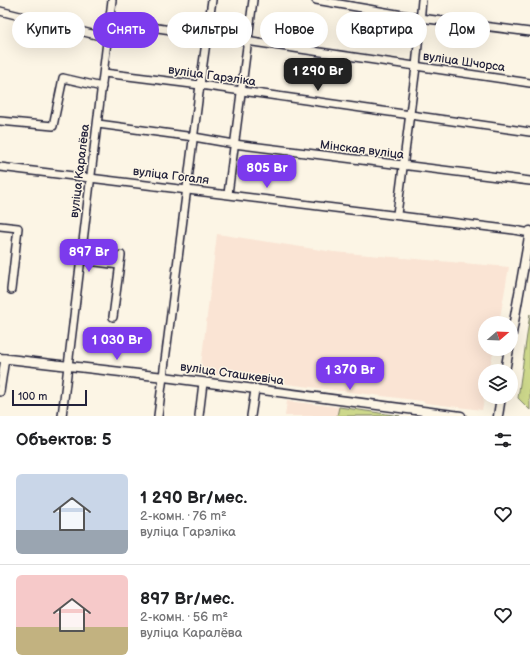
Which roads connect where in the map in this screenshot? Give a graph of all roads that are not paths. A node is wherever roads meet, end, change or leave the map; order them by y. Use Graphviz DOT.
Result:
graph roads {
  1 [pos="112,0"];
  2 [pos="212,0"];
  3 [pos="253,0"];
  4 [pos="316,0"];
  5 [pos="422,0"];
  6 [pos="0,11"];
  7 [pos="111,12"];
  8 [pos="210,12"];
  9 [pos="251,12"];
  10 [pos="385,12"];
  11 [pos="421,12"];
  12 [pos="427,19"];
  13 [pos="530,32"];
  14 [pos="93,34"];
  15 [pos="252,41"];
  16 [pos="107,48"];
  17 [pos="205,48"];
  18 [pos="246,48"];
  19 [pos="418,48"];
  20 [pos="416,67"];
  21 [pos="104,73"];
  22 [pos="530,83"];
  23 [pos="200,85"];
  24 [pos="102,87"];
  25 [pos="241,91"];
  26 [pos="410,116"];
  27 [pos="0,122"];
  28 [pos="98,124"];
  29 [pos="530,132"];
  30 [pos="194,137"];
  31 [pos="234,144"];
  32 [pos="404,166"];
  33 [pos="0,167"];
  34 [pos="90,178"];
  35 [pos="530,180"];
  36 [pos="187,189"];
  37 [pos="228,194"];
  38 [pos="397,214"];
  39 [pos="0,226"];
  40 [pos="530,232"];
  41 [pos="121,255"];
  42 [pos="81,260"];
  43 [pos="119,265"];
  44 [pos="11,290"];
  45 [pos="515,316"];
  46 [pos="113,318"];
  47 [pos="2,358"];
  48 [pos="69,365"];
  49 [pos="164,377"];
  50 [pos="203,383"];
  51 [pos="255,390"];
  52 [pos="0,392"];
  53 [pos="500,404"];
  54 [pos="62,416"];
  55 [pos="158,416"];
  56 [pos="199,416"];
  57 [pos="252,416"];
  58 [pos="461,416"];
  59 [pos="498,416"];
  1 -- 7 [label="street, вуліца Каралёва"];
  2 -- 8 [label="street"];
  3 -- 9 [label="street"];
  4 -- 10 [label="street"];
  5 -- 11 [label="street"];
  6 -- 14 [label="street"];
  12 -- 13 [label="street"];
  15 -- 20 [label="street, вуліца Шчорса"];
  16 -- 21 [label="street, вуліца Каралёва"];
  17 -- 23 [label="street"];
  18 -- 25 [label="street"];
  19 -- 20 [label="street"];
  20 -- 22 [label="street, вуліца Шчорса"];
  20 -- 26 [label="street"];
  21 -- 23 [label="street, вуліца Гарэліка"];
  21 -- 24 [label="street, вуліца Каралёва"];
  23 -- 25 [label="street, вуліца Гарэліка"];
  23 -- 30 [label="street"];
  24 -- 27 [label="street"];
  24 -- 28 [label="street, вуліца Каралёва"];
  25 -- 26 [label="street, вуліца Гарэліка"];
  25 -- 31 [label="street"];
  26 -- 29 [label="street, вуліца Гарэліка"];
  26 -- 32 [label="street"];
  28 -- 30 [label="street, Мінская вуліца"];
  28 -- 34 [label="street, вуліца Каралёва"];
  30 -- 31 [label="street, Мінская вуліца"];
  30 -- 36 [label="street"];
  31 -- 32 [label="street, Мінская вуліца"];
  31 -- 37 [label="street"];
  32 -- 35 [label="street, Мінская вуліца"];
  32 -- 38 [label="street"];
  33 -- 34 [label="street, вуліца Гогаля"];
  34 -- 36 [label="street, вуліца Гогаля"];
  34 -- 42 [label="street, вуліца Каралёва"];
  36 -- 37 [label="street, вуліца Гогаля"];
  36 -- 49 [label="street"];
  37 -- 38 [label="street, вуліца Гогаля"];
  38 -- 40 [label="street, вуліца Гогаля"];
  39 -- 44 [label="street"];
  40 -- 45 [label="main road"];
  41 -- 43 [label="street"];
  42 -- 43 [label="street"];
  42 -- 48 [label="street, вуліца Каралёва"];
  43 -- 46 [label="street"];
  47 -- 48 [label="main road, вуліца Сташкевіча"];
  47 -- 52 [label="street"];
  48 -- 49 [label="main road, вуліца Сташкевіча"];
  48 -- 54 [label="street, вуліца Каралёва"];
  49 -- 50 [label="main road, вуліца Сташкевіча"];
  49 -- 55 [label="street"];
  50 -- 51 [label="main road, вуліца Сташкевіча"];
  50 -- 56 [label="street"];
  51 -- 57 [label="street"];
  51 -- 58 [label="main road, вуліца Сташкевіча"];
  53 -- 59 [label="main road"];
}
